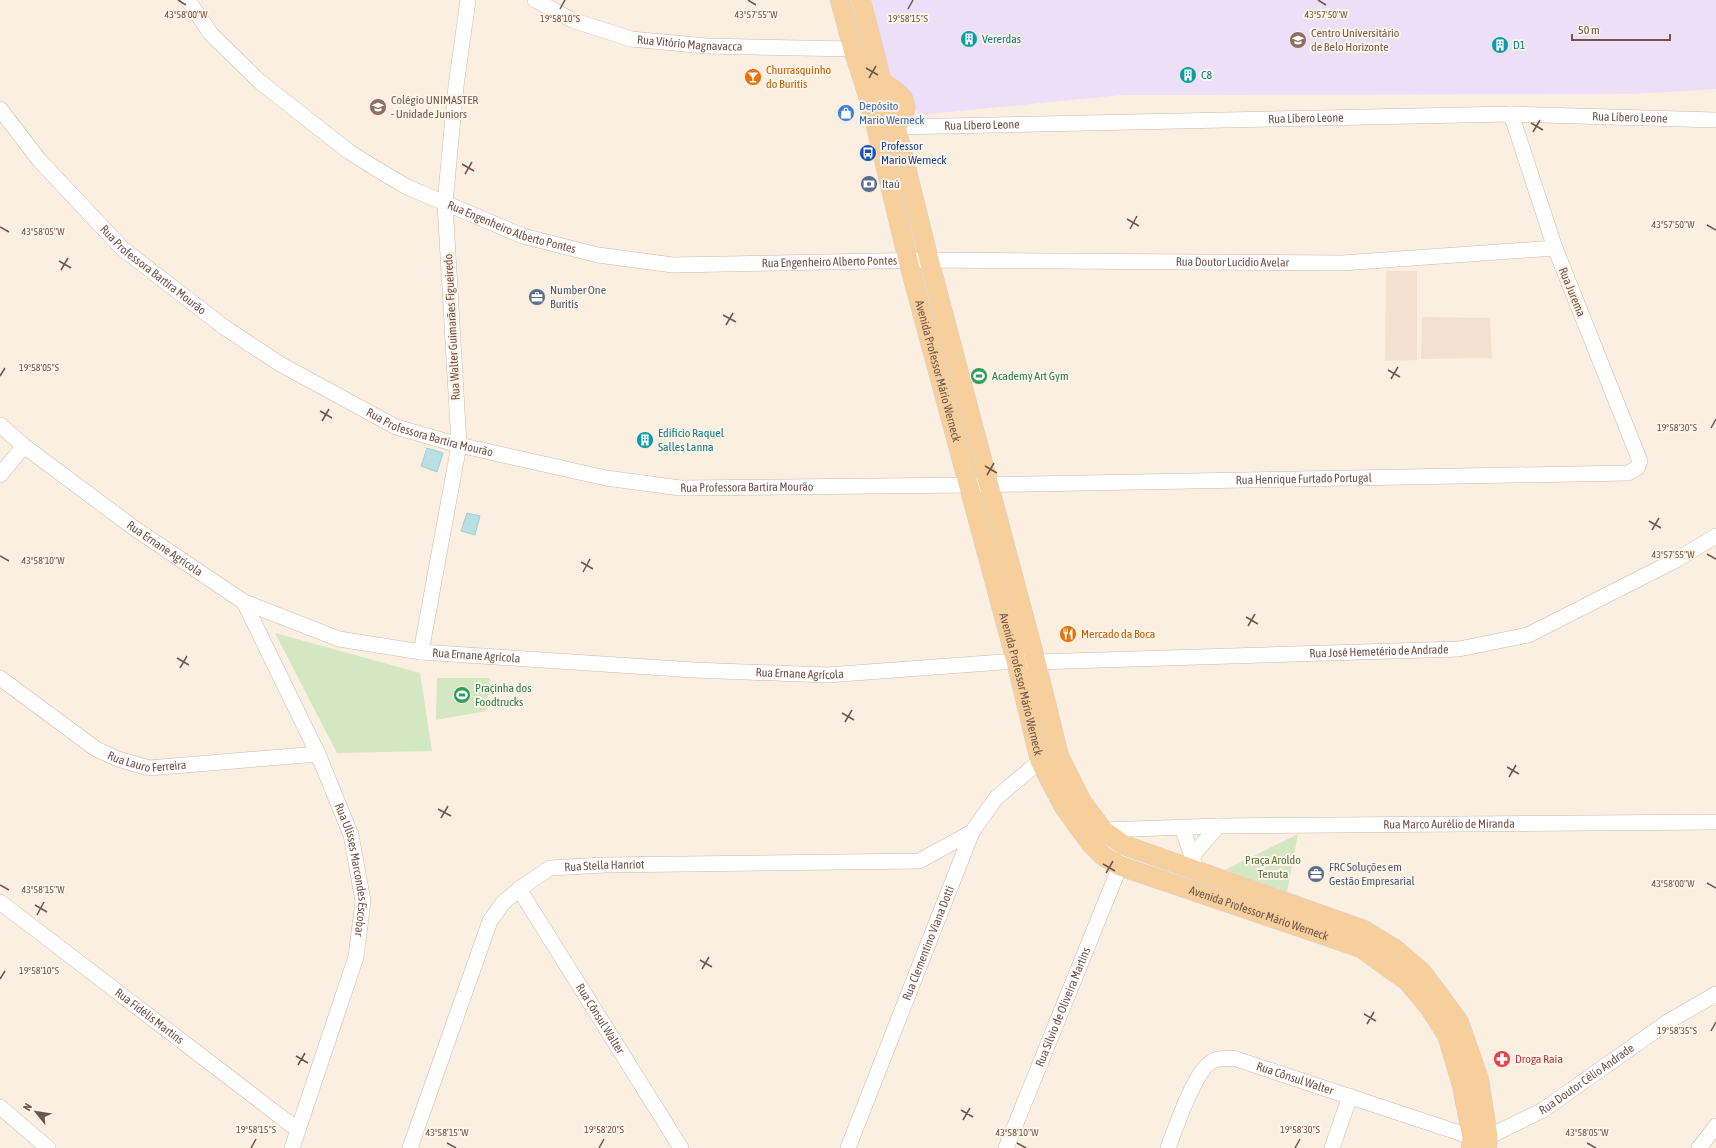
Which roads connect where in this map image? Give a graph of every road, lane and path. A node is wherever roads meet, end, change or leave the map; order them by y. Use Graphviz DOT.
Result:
graph roads {
  1 [pos="188,0"];
  2 [pos="468,0"];
  3 [pos="535,0"];
  4 [pos="840,0"];
  5 [pos="861,0"];
  6 [pos="853,49"];
  7 [pos="870,102"];
  8 [pos="0,109"];
  9 [pos="1511,114"];
  10 [pos="1716,120"];
  11 [pos="896,127"];
  12 [pos="445,203"];
  13 [pos="1555,248"];
  14 [pos="908,260"];
  15 [pos="929,260"];
  16 [pos="0,425"];
  17 [pos="459,445"];
  18 [pos="24,446"];
  19 [pos="1637,468"];
  20 [pos="0,475"];
  21 [pos="988,484"];
  22 [pos="969,485"];
  23 [pos="1716,536"];
  24 [pos="244,602"];
  25 [pos="421,652"];
  26 [pos="1016,661"];
  27 [pos="1036,662"];
  28 [pos="0,678"];
  29 [pos="318,754"];
  30 [pos="1040,761"];
  31 [pos="1716,822"];
  32 [pos="1218,826"];
  33 [pos="1182,827"];
  34 [pos="1103,830"];
  35 [pos="972,832"];
  36 [pos="1195,863"];
  37 [pos="1120,866"];
  38 [pos="1168,882"];
  39 [pos="520,889"];
  40 [pos="0,902"];
  41 [pos="1716,994"];
  42 [pos="1350,1096"];
  43 [pos="0,1107"];
  44 [pos="1716,1126"];
  45 [pos="298,1130"];
  46 [pos="1480,1142"];
  47 [pos="48,1148"];
  48 [pos="292,1148"];
  49 [pos="410,1148"];
  50 [pos="681,1148"];
  51 [pos="848,1148"];
  52 [pos="1006,1148"];
  53 [pos="1168,1148"];
  54 [pos="1332,1148"];
  55 [pos="1699,1148"];
  1 -- 12 [label="street, Rua Engenheiro Alberto Pontes"];
  2 -- 12 [label="street, Rua Walter Guimarães Figueiredo"];
  3 -- 6 [label="street, Rua Vitório Magnavacca"];
  4 -- 6 [label="main road, Avenida Professor Mário Werneck"];
  5 -- 11 [label="main road"];
  6 -- 7 [label="main road, Avenida Professor Mário Werneck"];
  7 -- 11 [label="main road"];
  7 -- 14 [label="main road, Avenida Professor Mário Werneck"];
  8 -- 17 [label="street, Rua Professora Bartira Mourão"];
  9 -- 10 [label="street, Rua Líbero Leone"];
  9 -- 11 [label="street, Rua Líbero Leone"];
  9 -- 13 [label="street, Rua Jurema"];
  11 -- 15 [label="main road, Avenida Professor Mário Werneck"];
  12 -- 14 [label="street, Rua Engenheiro Alberto Pontes"];
  12 -- 17 [label="street, Rua Walter Guimarães Figueiredo"];
  13 -- 15 [label="street, Rua Doutor Lucídio Avelar"];
  13 -- 19 [label="street, Rua Jurema"];
  14 -- 15 [label="street, Rua Doutor Lucídio Avelar"];
  14 -- 22 [label="main road, Avenida Professor Mário Werneck"];
  15 -- 21 [label="main road, Avenida Professor Mário Werneck"];
  16 -- 18 [label="street, Rua Ernane Agrícola"];
  17 -- 22 [label="street, Rua Professora Bartira Mourão"];
  17 -- 25 [label="street, Rua Walter Guimarães Figueiredo"];
  18 -- 20 [label="street"];
  18 -- 24 [label="street, Rua Ernane Agrícola"];
  19 -- 21 [label="street, Rua Henrique Furtado Portugal"];
  21 -- 22 [label="street, Rua Henrique Furtado Portugal"];
  21 -- 27 [label="main road, Avenida Professor Mário Werneck"];
  22 -- 26 [label="main road, Avenida Professor Mário Werneck"];
  23 -- 27 [label="street, Rua José Hemetério de Andrade"];
  24 -- 25 [label="street, Rua Ernane Agrícola"];
  24 -- 29 [label="street, Rua Ulisses Marcondes Escobar"];
  25 -- 26 [label="street, Rua Ernane Agrícola"];
  26 -- 27 [label="street, Rua José Hemetério de Andrade"];
  26 -- 30 [label="main road, Avenida Professor Mário Werneck"];
  27 -- 34 [label="main road, Avenida Professor Mário Werneck"];
  28 -- 29 [label="street, Rua Lauro Ferreira"];
  29 -- 45 [label="street, Rua Ulisses Marcondes Escobar"];
  30 -- 35 [label="street, Rua Clementino Viana Dotti"];
  30 -- 37 [label="main road, Avenida Professor Mário Werneck"];
  31 -- 32 [label="street, Rua Marco Aurélio de Miranda"];
  32 -- 33 [label="street, Rua Marco Aurélio de Miranda"];
  32 -- 36 [label="street"];
  33 -- 34 [label="street, Rua Marco Aurélio de Miranda"];
  33 -- 36 [label="street"];
  34 -- 36 [label="main road, Avenida Professor Mário Werneck"];
  35 -- 39 [label="street, Rua Stella Hanriot"];
  35 -- 51 [label="street, Rua Clementino Viana Dotti"];
  36 -- 38 [label="main road"];
  36 -- 46 [label="main road, Avenida Professor Mário Werneck"];
  37 -- 38 [label="main road, Avenida Professor Mário Werneck"];
  37 -- 52 [label="street, Rua Sílvio de Oliveira Martins"];
  38 -- 46 [label="main road, Avenida Professor Mário Werneck"];
  39 -- 49 [label="street, Rua Stella Hanriot"];
  39 -- 50 [label="street, Rua Cônsul Walter"];
  40 -- 45 [label="street, Rua Fidélis Martins"];
  41 -- 46 [label="street, Rua Doutor Célio Andrade"];
  42 -- 46 [label="street, Rua Cônsul Walter"];
  42 -- 53 [label="street, Rua Cônsul Walter"];
  42 -- 54 [label="street"];
  43 -- 47 [label="street"];
  44 -- 55 [label="street"];
  45 -- 48 [label="street, Rua Ulisses Marcondes Escobar"];
}
